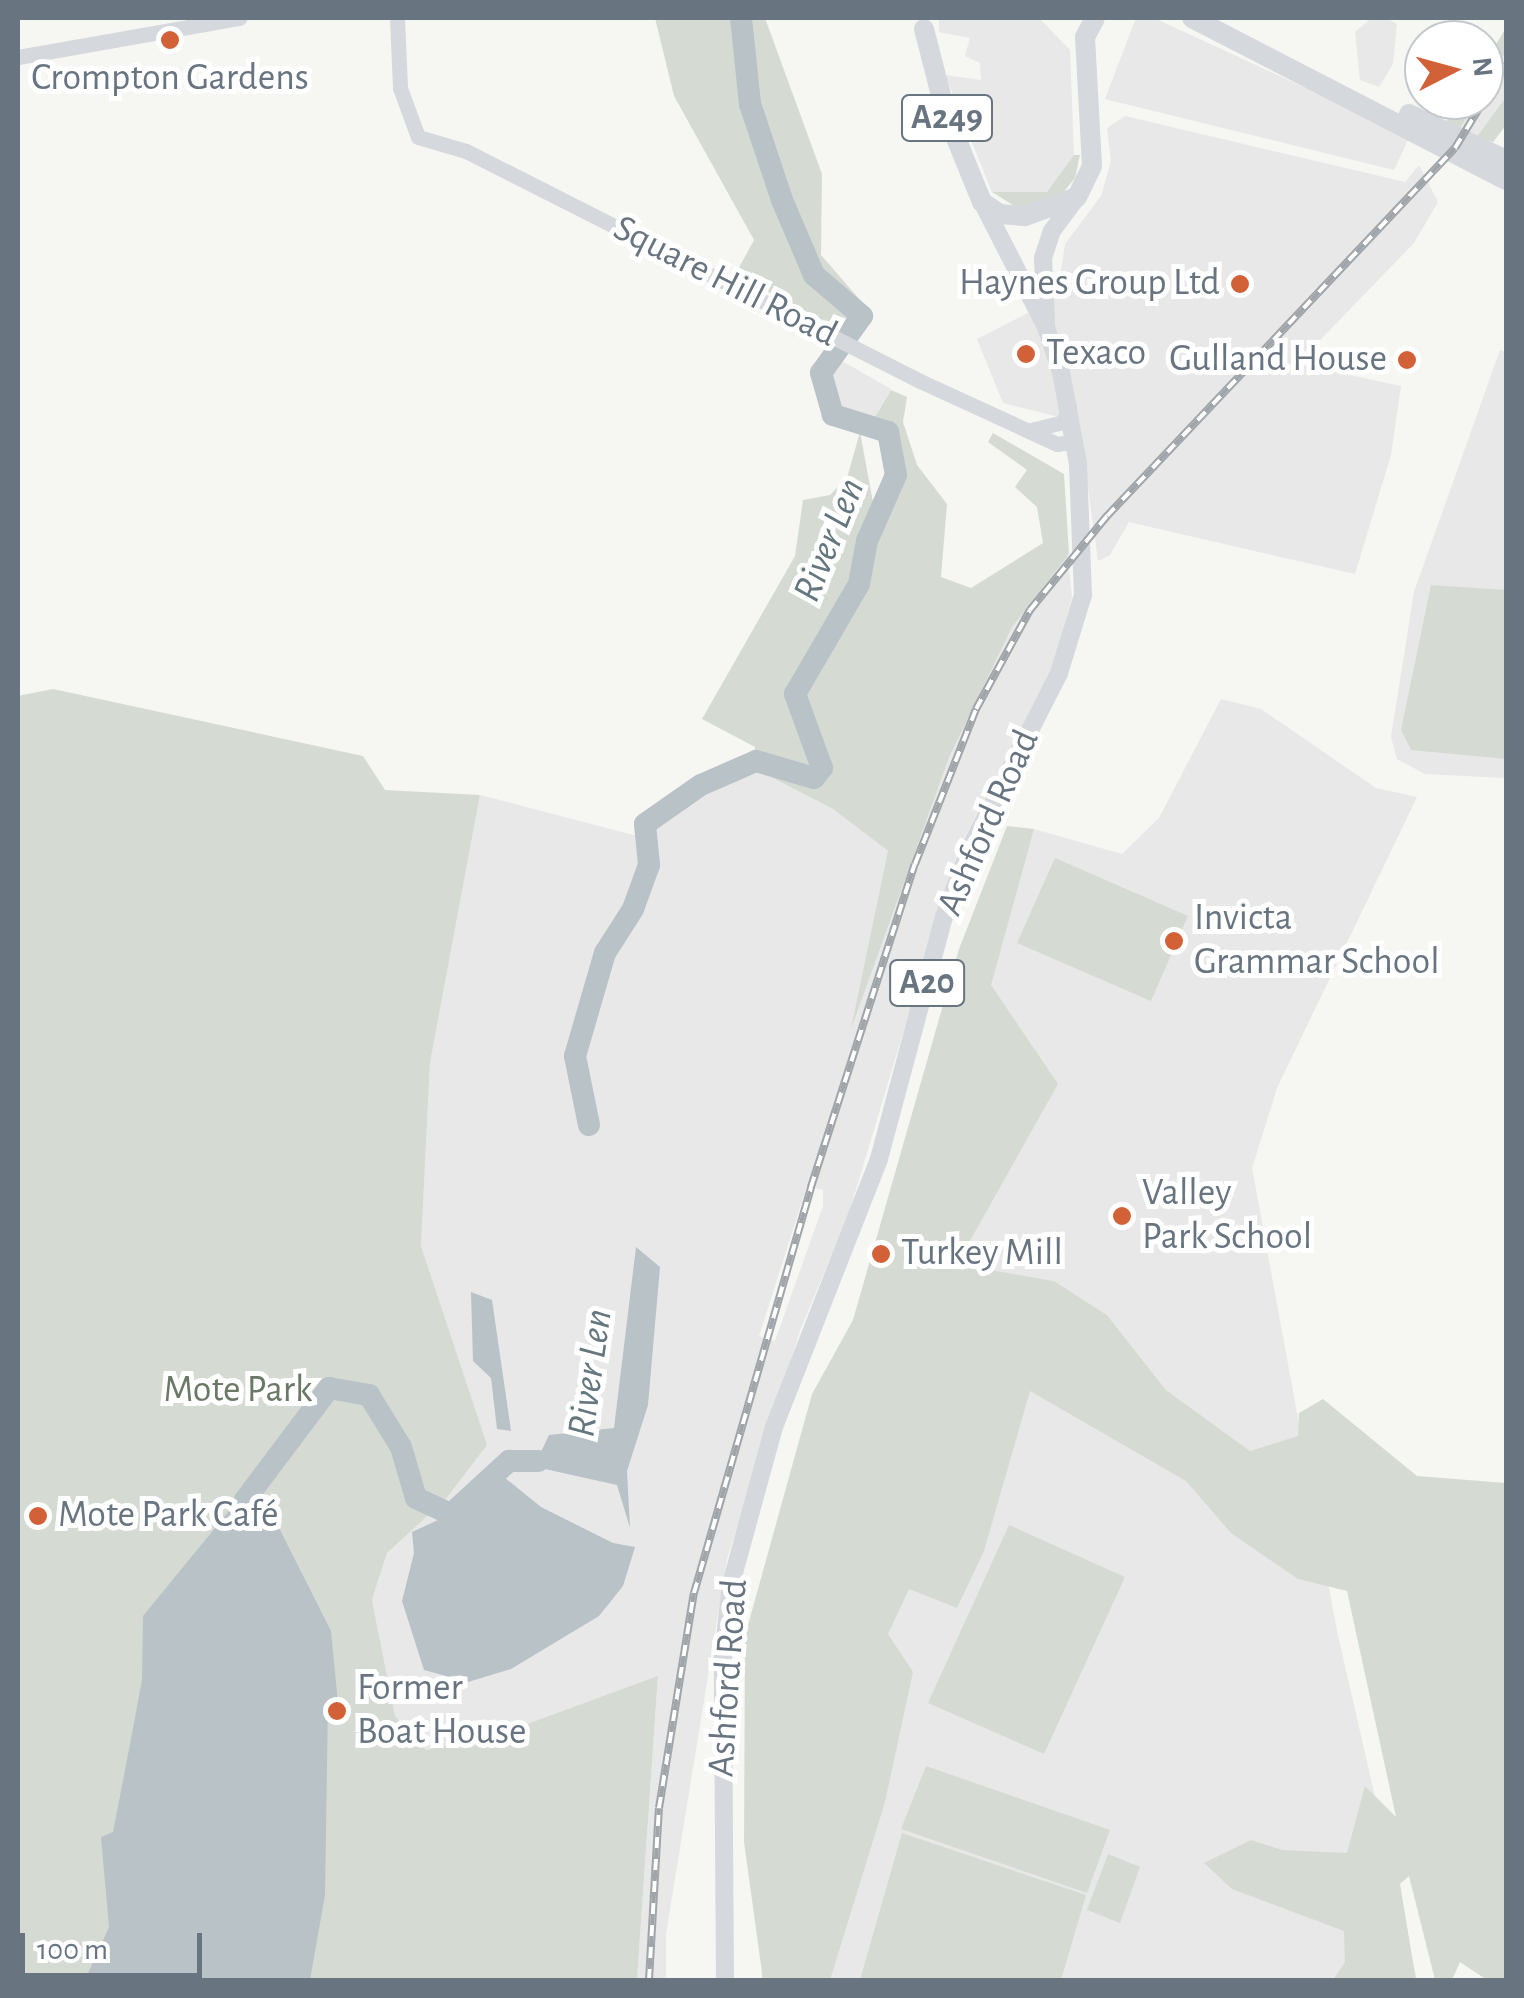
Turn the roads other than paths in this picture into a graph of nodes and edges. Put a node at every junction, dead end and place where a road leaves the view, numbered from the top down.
1 (240, 18) edge
2 (397, 18) edge
3 (1070, 18) edge
4 (1095, 18) edge
5 (1192, 18) edge
6 (922, 21) edge
7 (1085, 37) junction
8 (18, 57) edge
9 (1499, 167) edge
10 (1077, 198) junction
11 (982, 202) junction
12 (1046, 327) junction
13 (1069, 406) junction
14 (1031, 430) junction
15 (1075, 441) junction
16 (725, 1980) edge

1 - 8 street
2 - 14 street, Square Hill Road
3 - 7 highway
4 - 7 highway
5 - 9 highway
6 - 11 highway, Ashford Road / A249
7 - 10 highway
10 - 11 highway, A249
10 - 12 main road, A20
11 - 12 main road, Ashford Road / A20
12 - 13 main road, Ashford Road / A20
13 - 14 street
13 - 15 main road, Ashford Road / A20
14 - 15 street, Square Hill Road
15 - 16 main road, Ashford Road / A20

